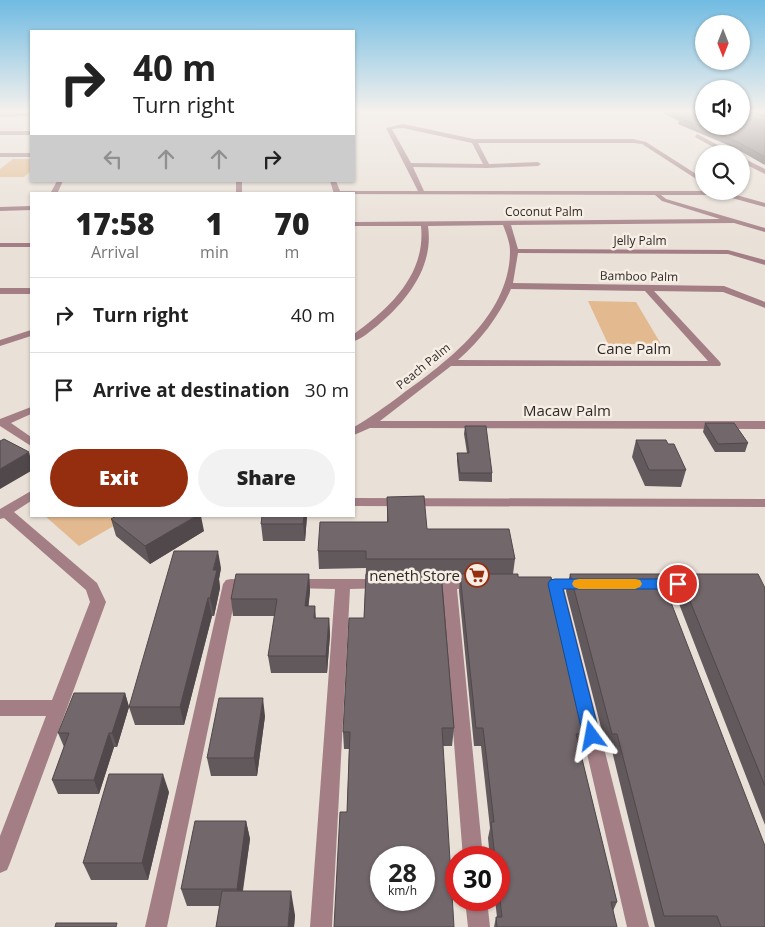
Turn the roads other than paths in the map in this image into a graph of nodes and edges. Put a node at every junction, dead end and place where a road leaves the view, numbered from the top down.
1 (404, 155) edge
2 (481, 155) edge
3 (663, 155) edge
4 (538, 164) dead end
5 (750, 164) edge
6 (409, 165) junction
7 (487, 166) junction
8 (765, 172) edge
9 (695, 176) edge
10 (422, 193) junction
11 (695, 193) edge
12 (355, 194) edge
13 (656, 194) junction
14 (748, 200) edge
15 (765, 205) edge
16 (30, 208) edge
17 (0, 209) edge
18 (734, 221) junction
19 (424, 222) junction
20 (506, 222) junction
21 (355, 224) edge
22 (765, 230) edge
23 (0, 245) edge
24 (30, 245) edge
25 (514, 251) junction
26 (765, 263) edge
27 (508, 286) junction
28 (648, 289) junction
29 (0, 291) edge
30 (30, 291) edge
31 (765, 305) edge
32 (30, 333) edge
33 (355, 337) edge
34 (0, 343) edge
35 (451, 363) junction
36 (30, 410) edge
37 (1, 422) edge
38 (368, 424) junction
39 (765, 425) edge
40 (355, 431) edge
41 (30, 441) edge
42 (30, 496) edge
43 (355, 502) edge
44 (765, 503) edge
45 (2, 513) edge
46 (343, 584) junction
47 (449, 584) junction
48 (488, 584) edge
49 (526, 584) edge
50 (555, 584) junction
51 (603, 584) edge
52 (632, 584) edge
53 (661, 584) junction
54 (708, 584) edge
55 (668, 602) edge
56 (0, 708) edge
57 (59, 708) junction
58 (472, 846) edge
59 (0, 863) edge
60 (477, 911) edge
61 (156, 927) edge
62 (321, 927) edge
63 (479, 927) edge
64 (638, 927) edge

1 - 6 street
2 - 7 street
3 - 9 street
4 - 7 street
5 - 8 street
6 - 7 street
6 - 10 street
10 - 12 street
10 - 13 street
11 - 13 street
13 - 18 street
14 - 15 street
16 - 17 street
18 - 20 street, Coconut Palm
18 - 22 street
19 - 20 street, Coconut Palm
19 - 21 street, Coconut Palm
19 - 33 street
20 - 25 street, Peach Palm
23 - 24 street
25 - 26 street, Jelly Palm
25 - 27 street, Peach Palm
27 - 28 street, Bamboo Palm
27 - 35 street, Peach Palm
28 - 31 street, Bamboo Palm
28 - 35 street, Cane Palm
29 - 30 street
32 - 34 street
35 - 38 street, Peach Palm
36 - 37 street
37 - 41 street
38 - 39 street, Macaw Palm
38 - 40 street, Peach Palm
42 - 45 street
43 - 44 street
45 - 57 street
46 - 47 street
46 - 61 street
46 - 62 street
47 - 48 street
47 - 58 street
49 - 50 street
50 - 51 street
50 - 64 street
52 - 53 street
53 - 54 street
53 - 55 street
56 - 57 street
57 - 59 street
60 - 63 street

